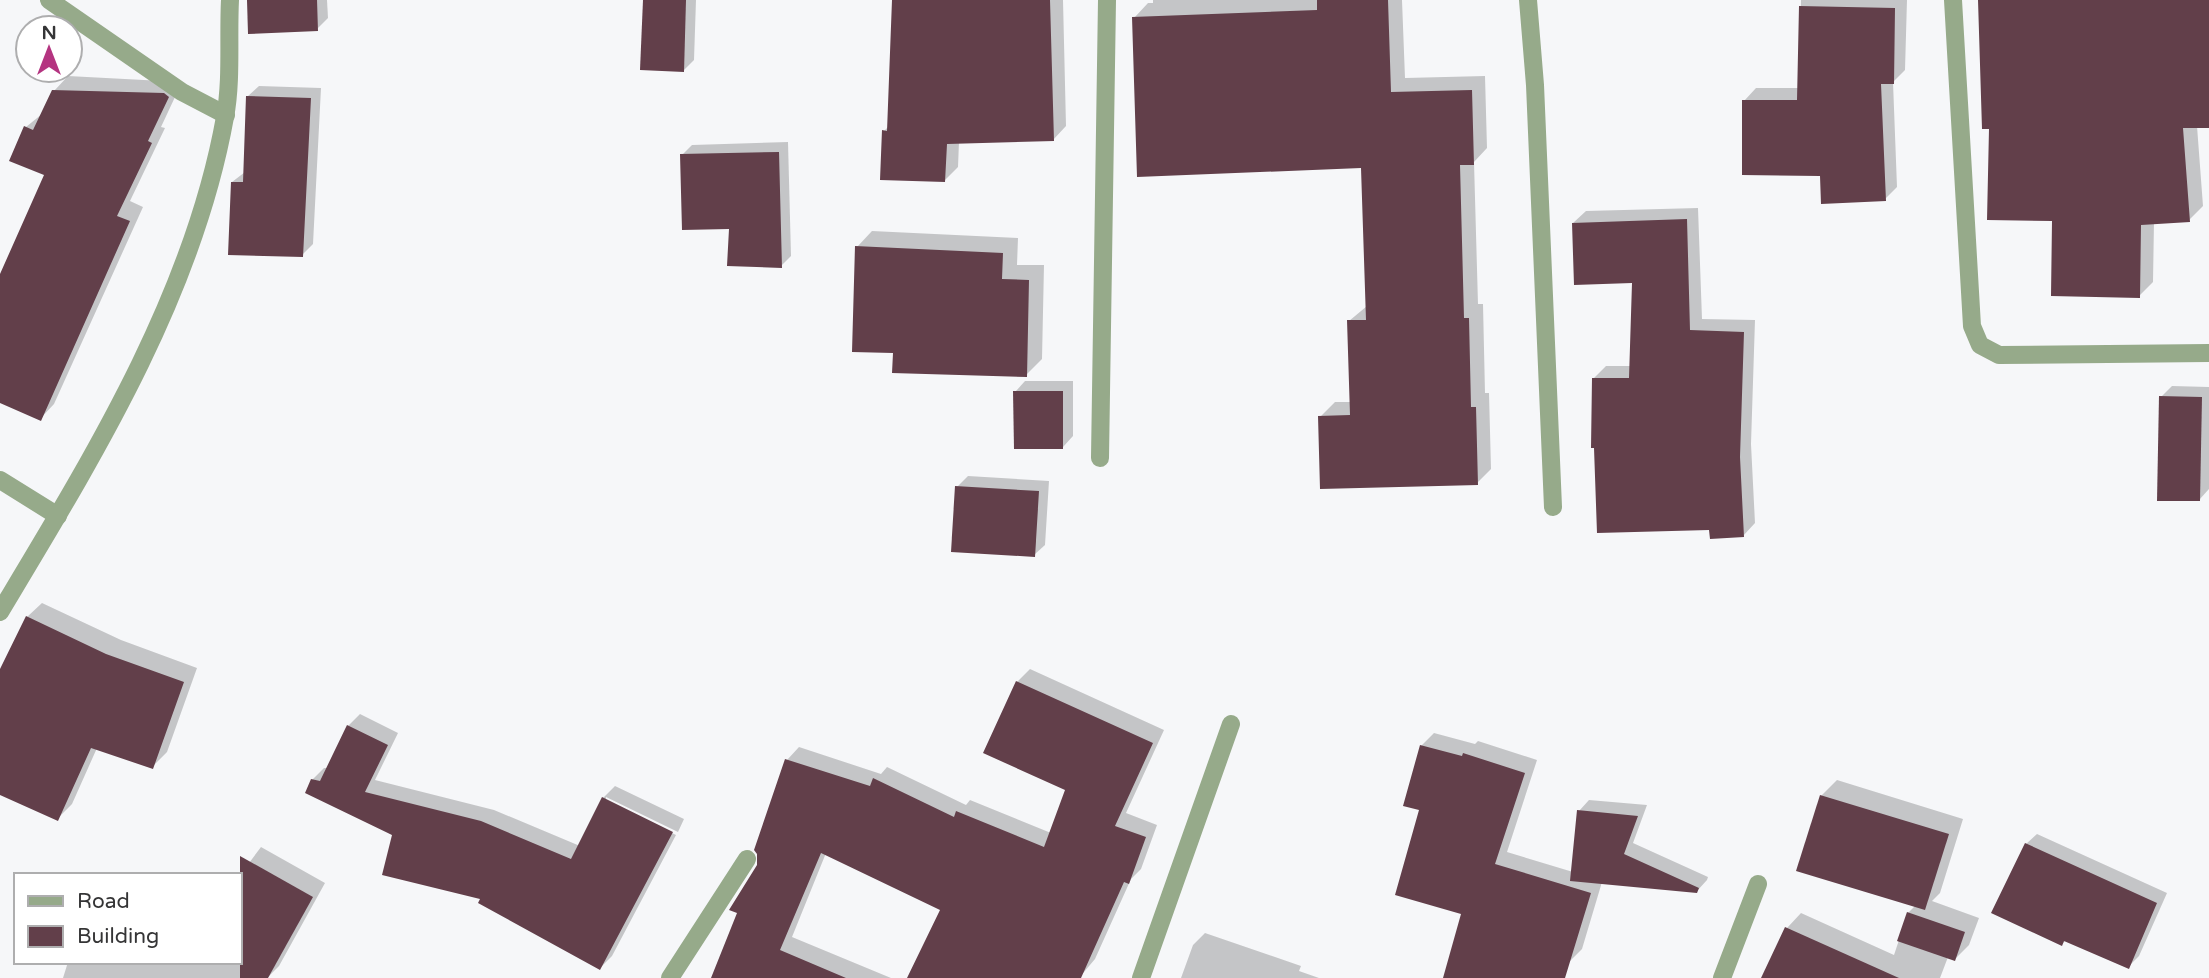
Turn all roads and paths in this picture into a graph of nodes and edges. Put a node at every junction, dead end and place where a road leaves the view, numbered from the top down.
1 (49, 0) edge
2 (230, 0) edge
3 (1107, 0) edge
4 (1528, 0) edge
5 (1953, 0) edge
6 (226, 115) junction
7 (2209, 353) edge
8 (1100, 458) dead end
9 (0, 480) edge
10 (1553, 508) dead end
11 (58, 516) junction
12 (0, 612) edge
13 (1231, 724) dead end
14 (747, 859) dead end
15 (1758, 884) dead end
16 (670, 978) edge
17 (1141, 978) edge
18 (1722, 978) edge

1 - 6 street
2 - 6 street
3 - 8 street
4 - 10 street
5 - 7 street
6 - 11 street
9 - 11 street
11 - 12 street
13 - 17 street
14 - 16 street
15 - 18 street

